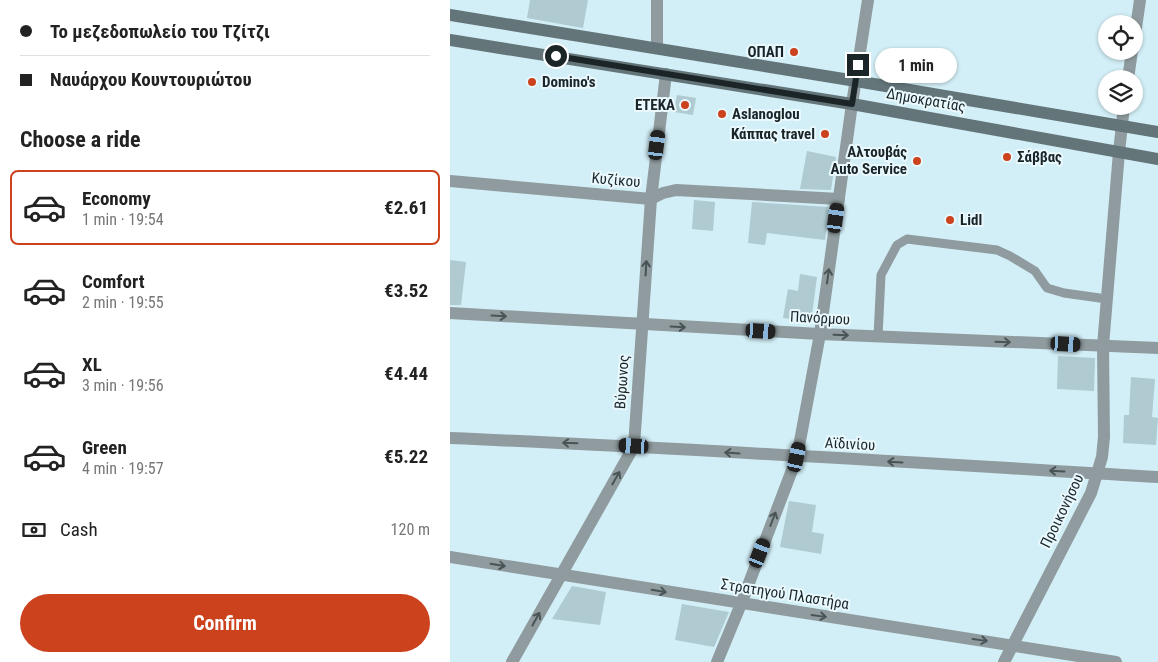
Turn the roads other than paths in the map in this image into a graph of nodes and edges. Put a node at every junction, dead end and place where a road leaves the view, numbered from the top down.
1 (657, 0) edge
2 (868, 0) edge
3 (1140, 0) edge
4 (450, 15) edge
5 (1138, 15) edge
6 (450, 40) edge
7 (656, 48) junction
8 (666, 74) junction
9 (856, 81) junction
10 (852, 104) junction
11 (1123, 115) edge
12 (1121, 126) junction
13 (1158, 132) edge
14 (1119, 152) junction
15 (1158, 159) edge
16 (450, 181) edge
17 (650, 199) junction
18 (839, 199) junction
19 (1107, 299) junction
20 (450, 313) edge
21 (643, 325) junction
22 (820, 334) junction
23 (878, 336) junction
24 (1104, 346) junction
25 (1158, 348) edge
26 (450, 438) edge
27 (634, 446) junction
28 (797, 457) junction
29 (1097, 473) junction
30 (1158, 477) edge
31 (450, 557) edge
32 (560, 575) junction
33 (741, 604) junction
34 (1013, 645) junction
35 (512, 662) edge
36 (717, 662) edge
37 (1004, 662) edge
38 (1116, 662) edge

1 - 7 street
2 - 9 street
3 - 5 street
4 - 7 main road, Δημοκρατίας
6 - 8 main road, Δημοκρατίας
7 - 9 main road, Δημοκρατίας
8 - 10 main road, Δημοκρατίας
8 - 17 street, Βύρωνος
9 - 10 street
9 - 12 main road, Δημοκρατίας
10 - 14 main road, Δημοκρατίας
10 - 18 street
11 - 12 street, Προικονήσου
12 - 13 main road, Δημοκρατίας
12 - 14 street, Προικονήσου
14 - 15 main road, Δημοκρατίας
14 - 19 street, Προικονήσου
16 - 17 street, Κυζίκου
17 - 18 street, Κυζίκου
21 -> 17 street, Βύρωνος
22 -> 18 street
19 - 23 lane
19 - 24 street, Προικονήσου
20 -> 21 street, Πανόρμου
21 -> 22 street, Πανόρμου
21 - 27 street, Βύρωνος
22 -> 23 street, Πανόρμου
22 - 28 street
23 -> 24 street, Πανόρμου
24 - 25 street, Πανόρμου
24 - 29 street, Προικονήσου
27 -> 26 street, Αϊδινίου
28 -> 27 street, Αϊδινίου
32 -> 27 street, Βύρωνος
29 -> 28 street, Αϊδινίου
33 -> 28 street
29 - 30 street, Αϊδινίου
29 - 34 street, Προικονήσου
31 -> 32 street, Στρατηγού Πλαστήρα
32 -> 33 street, Στρατηγού Πλαστήρα
35 -> 32 street, Βύρωνος
33 -> 34 street, Στρατηγού Πλαστήρα
33 - 36 street
34 - 37 street, Προικονήσου
34 - 38 street, Στρατηγού Πλαστήρα

